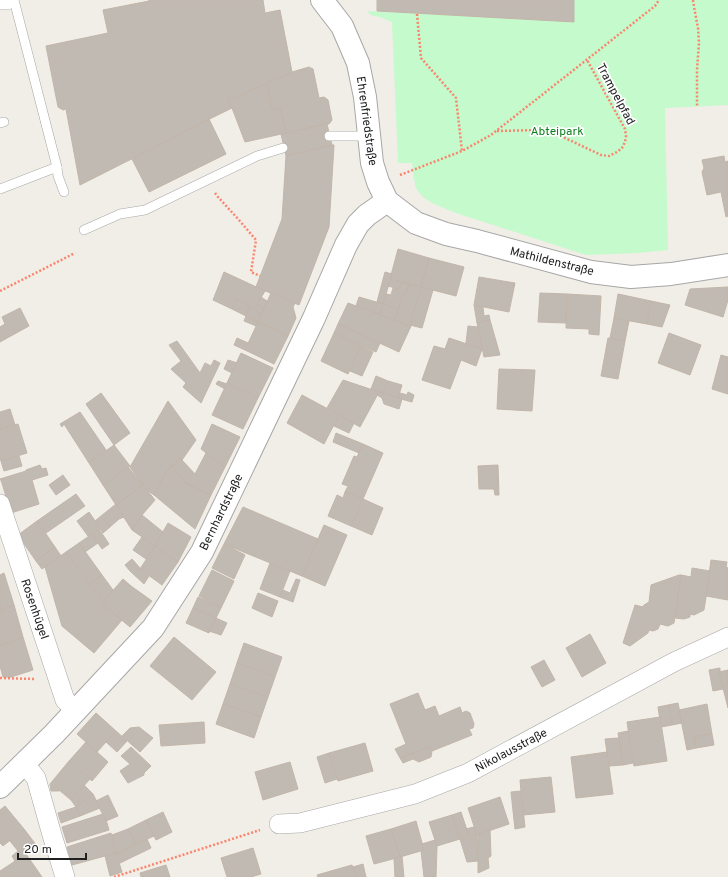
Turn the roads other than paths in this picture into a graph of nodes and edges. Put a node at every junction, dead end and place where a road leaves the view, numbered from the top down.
1 (0, 0) edge
2 (7, 0) edge
3 (14, 0) edge
4 (322, 0) edge
5 (329, 136) dead end
6 (370, 136) junction
7 (283, 148) dead end
8 (57, 167) junction
9 (0, 188) edge
10 (64, 192) dead end
11 (383, 192) junction
12 (84, 230) dead end
13 (728, 265) edge
14 (0, 504) edge
15 (728, 637) edge
16 (76, 711) junction
17 (24, 764) junction
18 (0, 787) edge
19 (279, 824) road end
20 (65, 877) edge

1 - 2 street
3 - 8 lane
4 - 6 street, Ehrenfriedstraße
5 - 6 lane
6 - 11 street, Ehrenfriedstraße
7 - 12 lane
8 - 9 lane
8 - 10 lane
11 - 13 street, Mathildenstraße
11 - 16 street, Bernhardstraße
14 - 16 street, Rosenhügel
15 - 19 street, Nikolausstraße
16 - 17 street, Bernhardstraße
17 - 18 street, Bernhardstraße
17 - 20 street

